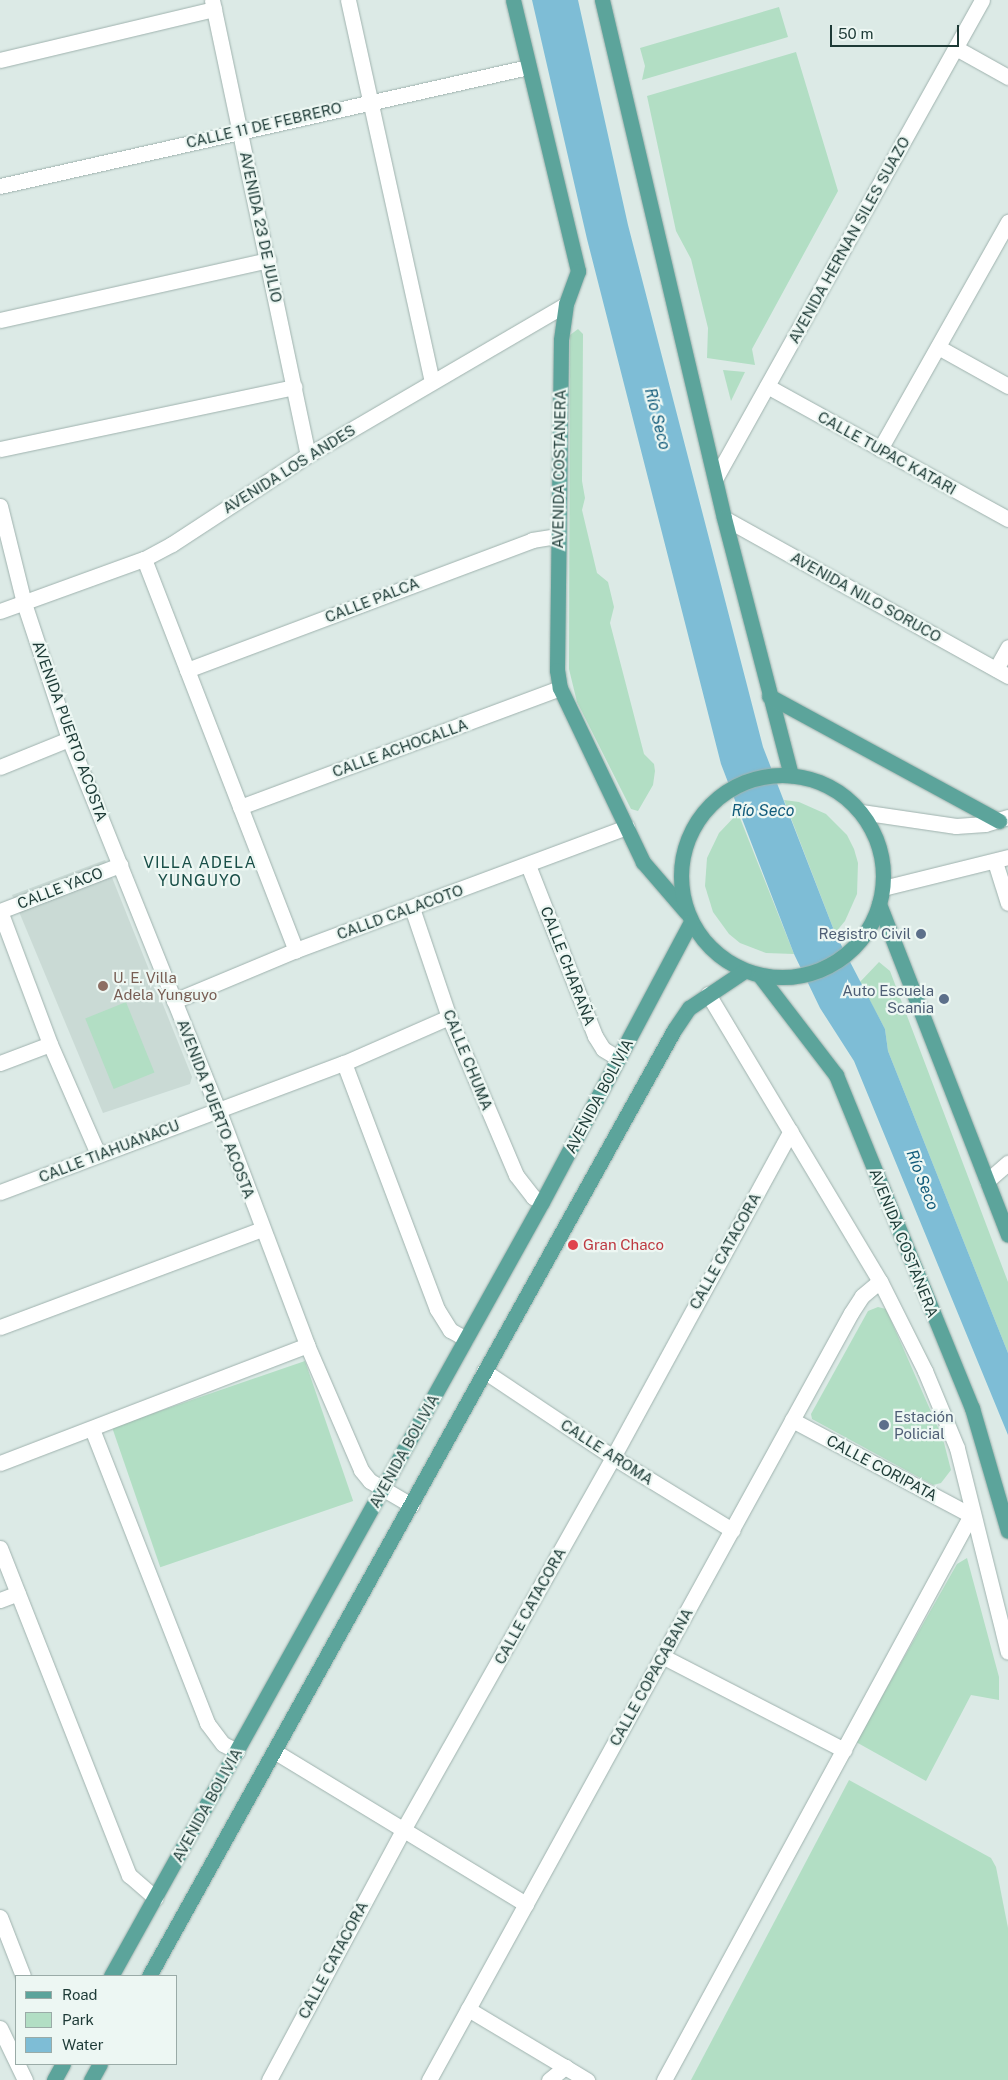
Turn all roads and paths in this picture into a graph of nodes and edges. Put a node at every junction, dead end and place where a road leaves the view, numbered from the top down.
1 (348, 0) edge
2 (513, 0) edge
3 (602, 0) edge
4 (982, 0) edge
5 (213, 4) edge
6 (956, 48) junction
7 (0, 60) edge
8 (528, 67) junction
9 (1008, 77) edge
10 (370, 101) junction
11 (240, 131) junction
12 (0, 186) edge
13 (1008, 222) edge
14 (268, 260) junction
15 (566, 304) junction
16 (0, 320) edge
17 (938, 347) junction
18 (432, 381) junction
19 (767, 386) junction
20 (1008, 386) edge
21 (295, 387) junction
22 (0, 449) edge
23 (880, 449) junction
24 (308, 455) junction
25 (715, 479) junction
26 (0, 506) edge
27 (724, 518) junction
28 (1008, 519) edge
29 (558, 536) junction
30 (144, 559) junction
31 (24, 603) junction
32 (0, 611) edge
33 (1008, 647) edge
34 (187, 670) junction
35 (1002, 673) edge
36 (560, 688) junction
37 (768, 696) junction
38 (69, 739) junction
39 (0, 767) edge
40 (791, 775) junction
41 (240, 807) junction
42 (861, 812) junction
43 (1004, 819) edge
44 (627, 827) junction
45 (1001, 860) edge
46 (120, 865) junction
47 (528, 865) junction
48 (883, 888) junction
49 (1008, 903) edge
50 (879, 904) junction
51 (412, 908) junction
52 (0, 911) edge
53 (689, 917) junction
54 (296, 950) junction
55 (744, 971) junction
56 (760, 976) junction
57 (708, 994) junction
58 (174, 1001) junction
59 (449, 1017) junction
60 (50, 1044) junction
61 (618, 1058) junction
62 (0, 1063) edge
63 (344, 1064) junction
64 (218, 1109) junction
65 (791, 1132) junction
66 (98, 1154) junction
67 (1008, 1163) edge
68 (987, 1181) junction
69 (0, 1192) edge
70 (542, 1202) junction
71 (262, 1229) junction
72 (1008, 1235) edge
73 (880, 1281) junction
74 (0, 1327) edge
75 (466, 1339) junction
76 (307, 1345) junction
77 (484, 1371) junction
78 (792, 1420) junction
79 (92, 1429) junction
80 (613, 1458) junction
81 (0, 1463) edge
82 (382, 1489) junction
83 (411, 1505) junction
84 (971, 1515) junction
85 (732, 1530) junction
86 (1008, 1531) edge
87 (0, 1548) edge
88 (18, 1593) junction
89 (0, 1600) edge
90 (1008, 1652) edge
91 (662, 1656) junction
92 (844, 1750) junction
93 (236, 1751) junction
94 (274, 1751) junction
95 (403, 1830) junction
96 (155, 1898) junction
97 (526, 1904) junction
98 (0, 1917) edge
99 (23, 1975) edge
100 (112, 1975) edge
101 (149, 1975) edge
102 (468, 2009) junction
103 (0, 2028) edge
104 (15, 2060) edge
105 (18, 2065) edge
106 (62, 2065) edge
107 (565, 2067) junction
108 (25, 2080) edge
109 (54, 2080) edge
110 (269, 2080) edge
111 (429, 2080) edge
112 (549, 2080) edge
113 (586, 2080) edge
114 (664, 2080) edge

1 - 10 street
2 - 8 main road, AVENIDA COSTANERA
3 - 25 main road
4 - 6 street, AVENIDA HERNAN SILES SUAZO
5 - 7 street
5 - 11 street, AVENIDA 23 DE JULIO
6 - 9 street
6 - 19 street, AVENIDA HERNAN SILES SUAZO
8 - 10 street, CALLE 11 DE FEBRERO
8 - 15 main road, AVENIDA COSTANERA
10 - 11 street, CALLE 11 DE FEBRERO
10 - 18 street
11 - 12 street, CALLE 11 DE FEBRERO
11 - 14 street, AVENIDA 23 DE JULIO
13 - 17 street
14 - 16 street
14 - 21 street, AVENIDA 23 DE JULIO
15 - 18 street, AVENIDA LOS ANDES
15 - 29 main road, AVENIDA COSTANERA
17 - 20 street
17 - 23 street
18 - 24 street, AVENIDA LOS ANDES
19 - 23 street, CALLE TUPAC KATARI
19 - 25 street, AVENIDA HERNAN SILES SUAZO
21 - 22 street
21 - 24 street, AVENIDA 23 DE JULIO
23 - 28 street, CALLE TUPAC KATARI
24 - 30 street, AVENIDA LOS ANDES
25 - 27 main road
26 - 31 street, AVENIDA PUERTO ACOSTA
27 - 35 street, AVENIDA NILO SORUCO
27 - 37 main road
29 - 34 street, CALLE PALCA
29 - 36 main road, AVENIDA COSTANERA
30 - 31 street, AVENIDA LOS ANDES
30 - 34 street
31 - 32 street, AVENIDA LOS ANDES
31 - 38 street, AVENIDA PUERTO ACOSTA
33 - 35 street
34 - 41 street
36 - 41 street, CALLE ACHOCALLA
36 - 44 main road, AVENIDA COSTANERA
37 - 40 main road
37 - 43 main road
38 - 39 street
38 - 46 street, AVENIDA PUERTO ACOSTA
40 - 42 main road, AVENIDA COSTANERA
40 - 53 main road, AVENIDA COSTANERA
41 - 54 street
42 - 43 street
42 - 48 main road, AVENIDA COSTANERA
44 - 47 street, CALLD CALACOTO
44 - 53 main road, AVENIDA COSTANERA
45 - 48 street
45 - 49 street
46 - 52 street, CALLE YACO
46 - 58 street, AVENIDA PUERTO ACOSTA
47 - 51 street, CALLD CALACOTO
47 - 61 street, CALLE CHARAÑA
48 - 50 main road, AVENIDA COSTANERA
50 - 56 main road, AVENIDA COSTANERA
50 - 68 main road
51 - 54 street, CALLD CALACOTO
51 - 59 street, CALLE CHUMA
52 - 60 street
53 - 55 main road, AVENIDA COSTANERA
53 - 61 main road, AVENIDA BOLIVIA
54 - 58 street, CALLD CALACOTO
55 - 56 main road, AVENIDA COSTANERA
55 - 57 main road
56 - 86 main road, AVENIDA COSTANERA
57 - 65 street
57 - 77 main road
58 - 64 street, AVENIDA PUERTO ACOSTA
59 - 63 street, CALLE TIAHUANACU
59 - 70 street, CALLE CHUMA
60 - 62 street
60 - 66 street
61 - 70 main road, AVENIDA BOLIVIA
63 - 64 street, CALLE TIAHUANACU
63 - 75 street
64 - 66 street, CALLE TIAHUANACU
64 - 71 street, AVENIDA PUERTO ACOSTA
65 - 73 street
65 - 80 street, CALLE CATACORA
66 - 69 street, CALLE TIAHUANACU
67 - 68 street
68 - 72 main road
70 - 75 main road, AVENIDA BOLIVIA
71 - 74 street
71 - 76 street, AVENIDA PUERTO ACOSTA
73 - 78 street, CALLE COPACABANA
73 - 84 street
75 - 82 main road, AVENIDA BOLIVIA
76 - 79 street
76 - 82 street, AVENIDA PUERTO ACOSTA
77 - 80 street, CALLE AROMA
77 - 83 main road
78 - 84 street, CALLE CORIPATA
78 - 85 street, CALLE COPACABANA
79 - 81 street
79 - 93 street
80 - 85 street, CALLE AROMA
80 - 95 street, CALLE CATACORA
82 - 83 street, AVENIDA PUERTO ACOSTA
82 - 93 main road, AVENIDA BOLIVIA
83 - 94 main road
84 - 90 street
84 - 92 street
85 - 91 street, CALLE COPACABANA
87 - 88 street
88 - 89 street
88 - 96 street
91 - 92 street
91 - 97 street, CALLE COPACABANA
92 - 114 street
93 - 96 main road, AVENIDA BOLIVIA
94 - 95 street
94 - 101 main road
95 - 97 street
95 - 110 street, CALLE CATACORA
96 - 100 main road, AVENIDA BOLIVIA
97 - 102 street, CALLE COPACABANA
98 - 99 street
102 - 107 street
102 - 111 street, CALLE COPACABANA
103 - 104 street
105 - 108 street
106 - 109 main road
107 - 112 street
107 - 113 street

